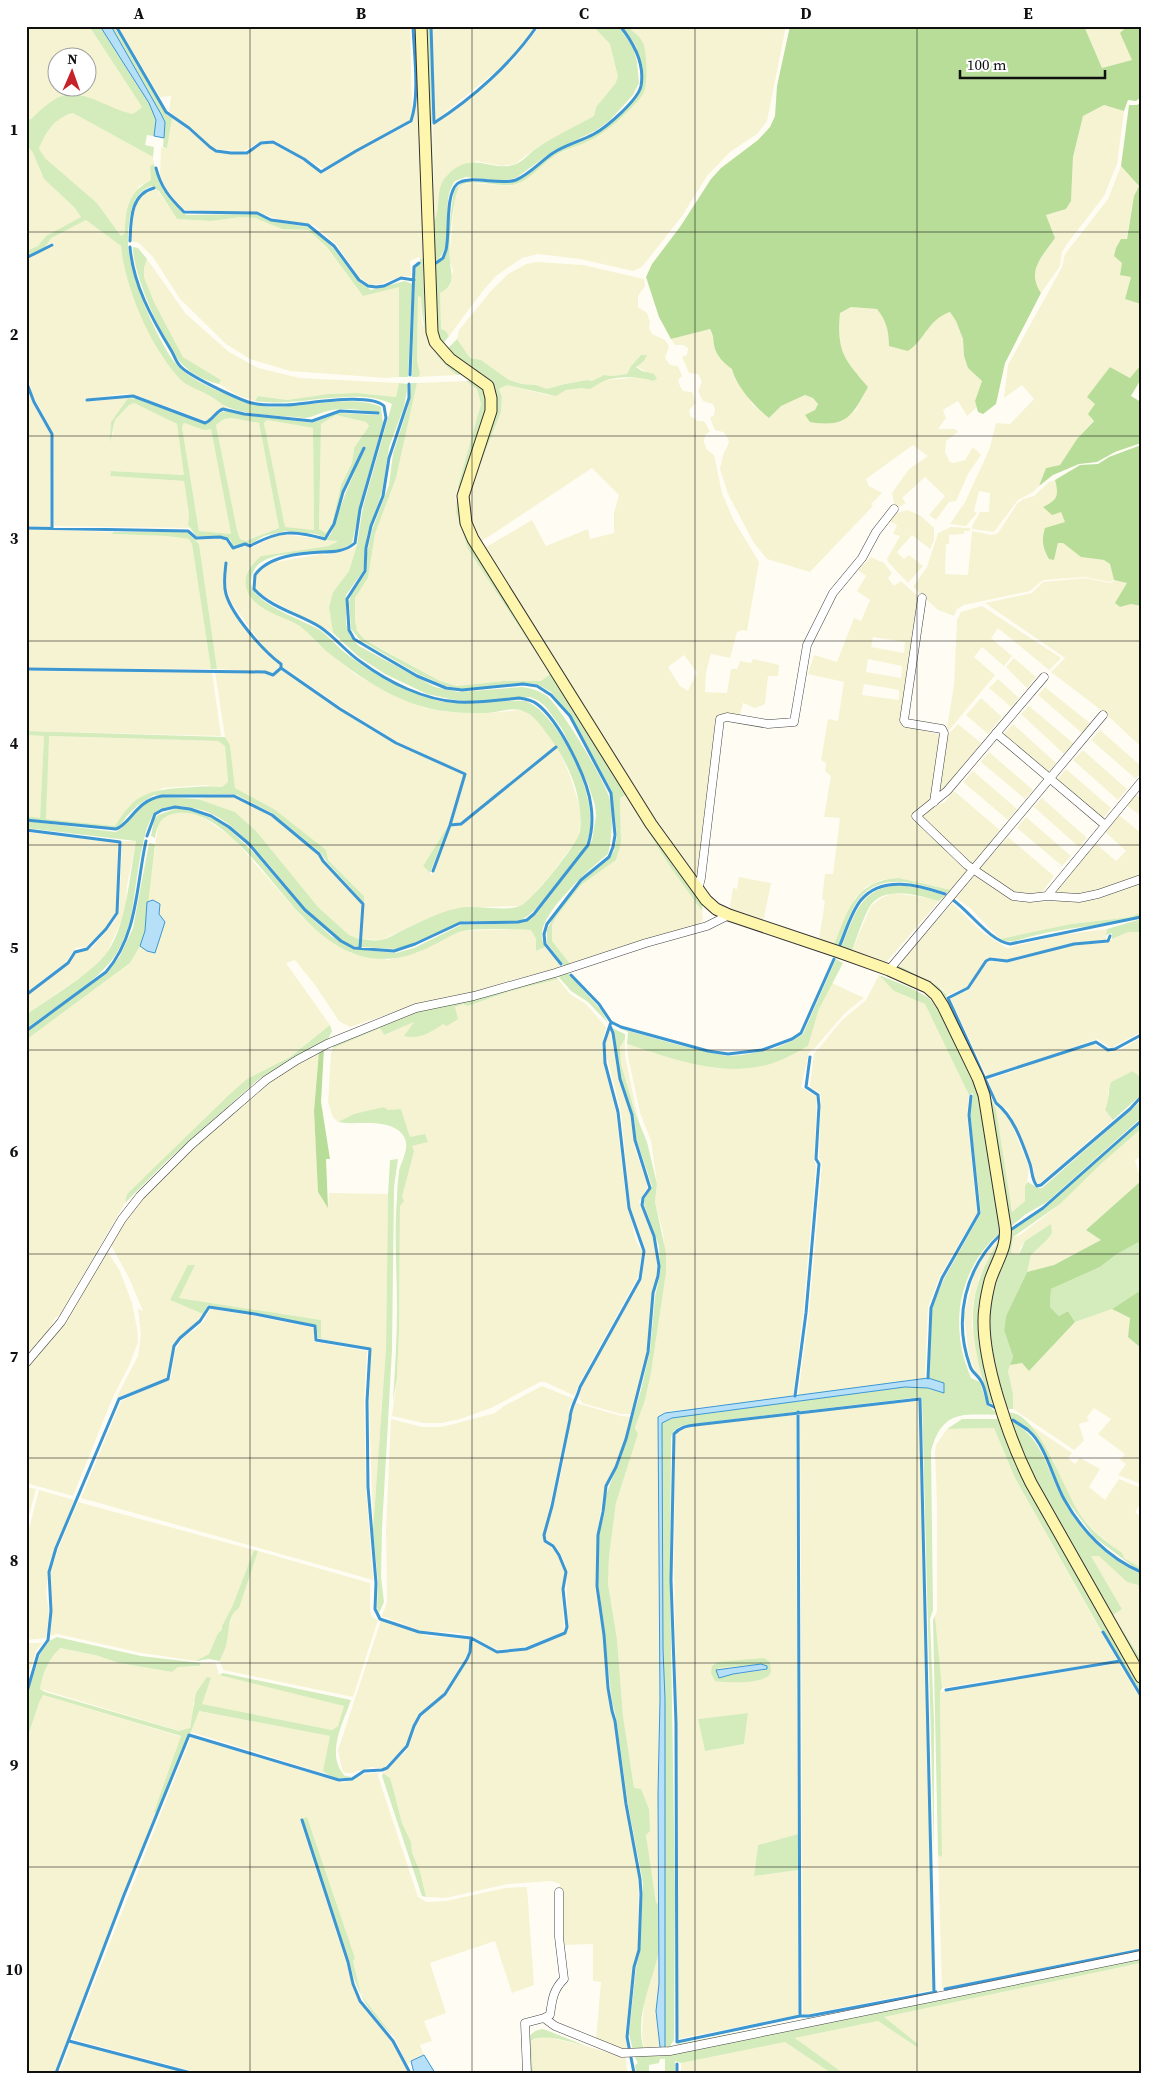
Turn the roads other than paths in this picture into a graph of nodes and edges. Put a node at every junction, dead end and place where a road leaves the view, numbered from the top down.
1 (421, 26) edge
2 (894, 508) dead end
3 (922, 598) dead end
4 (1044, 677) dead end
5 (1103, 715) dead end
6 (996, 733) junction
7 (1050, 778) junction
8 (1141, 782) edge
9 (934, 802) junction
10 (1105, 826) junction
11 (973, 869) junction
12 (1141, 878) edge
13 (698, 890) junction
14 (1047, 896) junction
15 (729, 915) junction
16 (889, 970) junction
17 (26, 1363) edge
18 (1141, 1677) edge
19 (559, 1892) dead end
20 (1141, 1955) edge
21 (544, 2018) junction
22 (527, 2073) edge

1 - 13 street
2 - 13 street
3 - 9 street
4 - 6 street
5 - 7 street
6 - 7 street
6 - 9 street
7 - 10 street
7 - 11 street
8 - 10 street
9 - 11 street
10 - 14 street
11 - 14 street
11 - 16 street
12 - 14 street
13 - 15 street
15 - 16 street
15 - 17 street
16 - 18 street
19 - 21 street
20 - 21 street
21 - 22 street

